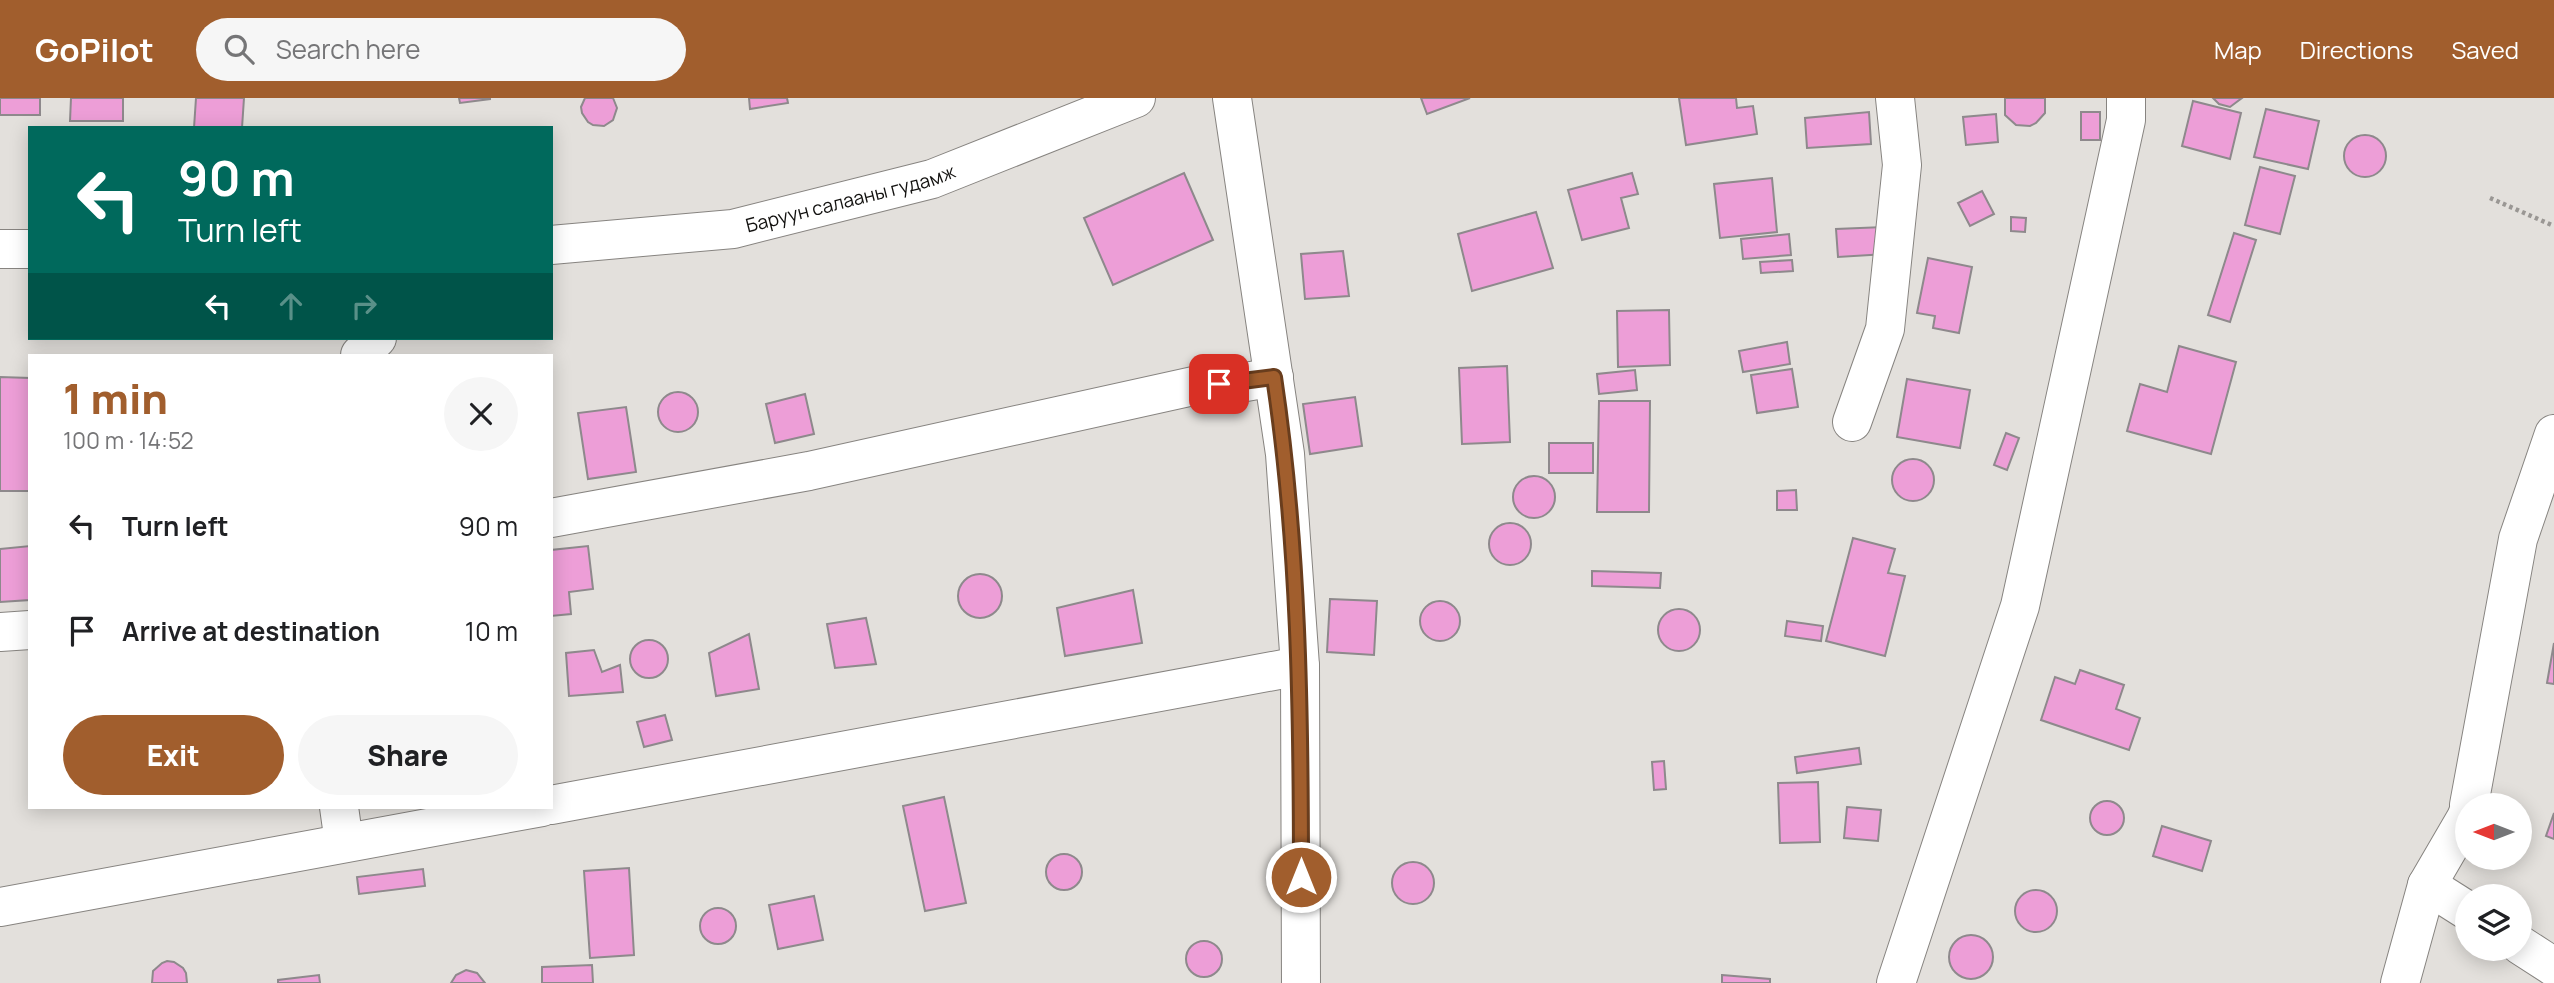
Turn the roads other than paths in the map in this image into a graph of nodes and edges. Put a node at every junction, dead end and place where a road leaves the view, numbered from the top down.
1 (1136, 98) edge
2 (1232, 98) edge
3 (1895, 98) edge
4 (2126, 98) edge
5 (553, 244) edge
6 (0, 249) edge
7 (28, 249) edge
8 (375, 340) edge
9 (361, 354) edge
10 (1274, 377) junction
11 (1852, 422) dead end
12 (2554, 434) edge
13 (553, 518) edge
14 (28, 630) edge
15 (0, 632) edge
16 (1300, 666) junction
17 (2471, 793) edge
18 (553, 805) edge
19 (520, 809) edge
20 (342, 825) edge
21 (2455, 837) edge
22 (2427, 886) junction
23 (2455, 903) edge
24 (0, 907) edge
25 (2532, 953) edge
26 (2554, 967) edge
27 (1301, 983) edge
28 (1896, 983) edge
29 (2400, 983) edge

1 - 5 street, Баруун салааны гудамж
2 - 10 street
3 - 11 street
4 - 28 street
6 - 7 street
8 - 9 street
10 - 13 street
10 - 16 street
12 - 17 street
14 - 15 street
16 - 18 street
16 - 27 street
19 - 20 street
20 - 24 street
21 - 22 street
22 - 23 street
22 - 29 street
25 - 26 street

